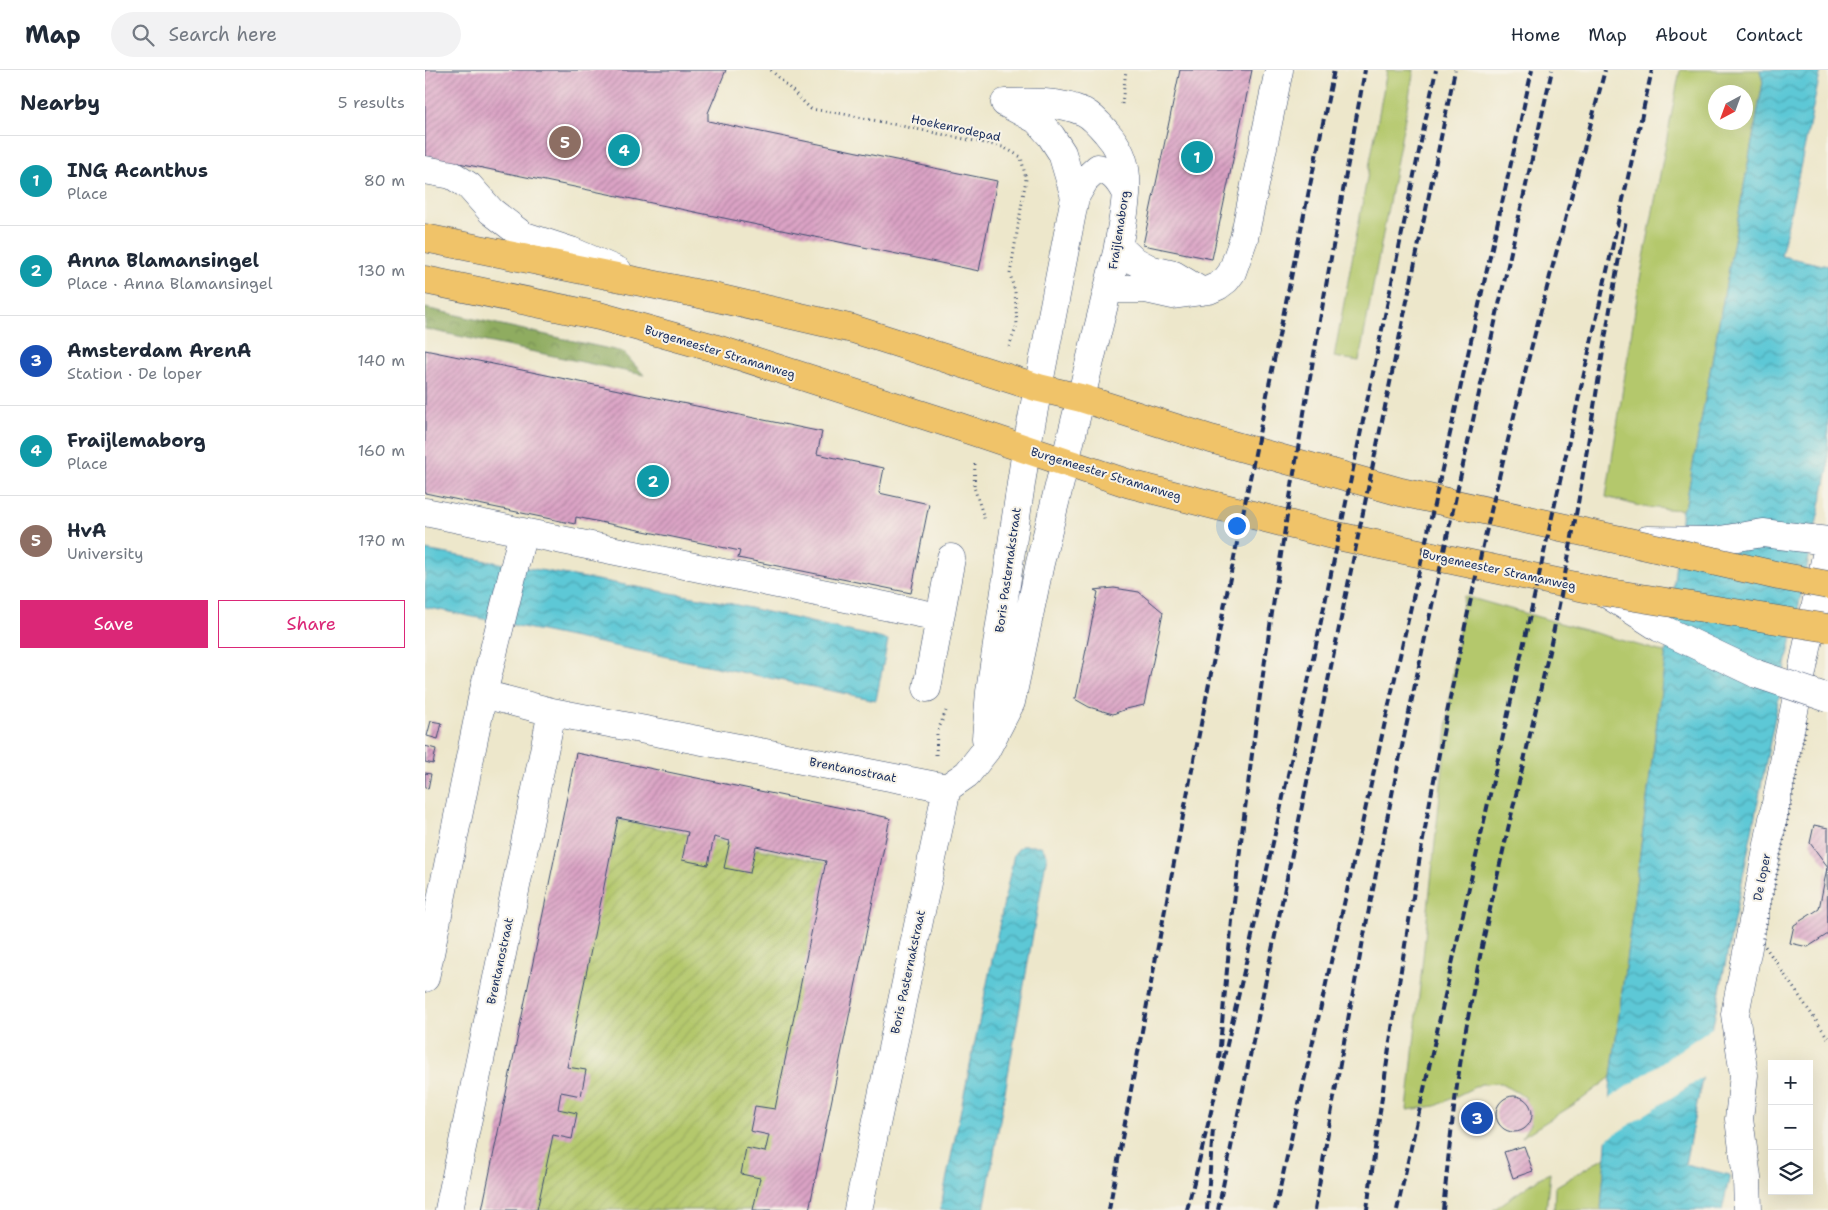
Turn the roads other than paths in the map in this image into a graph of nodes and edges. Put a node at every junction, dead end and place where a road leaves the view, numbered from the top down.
1 (1279, 70) edge
2 (425, 170) edge
3 (1125, 192) junction
4 (1075, 197) junction
5 (425, 238) edge
6 (1118, 246) junction
7 (425, 280) edge
8 (649, 284) junction
9 (1108, 288) junction
10 (1199, 290) junction
11 (1039, 388) junction
12 (1081, 398) junction
13 (1026, 450) junction
14 (1065, 462) junction
15 (425, 512) edge
16 (1620, 540) junction
17 (1828, 541) edge
18 (520, 545) junction
19 (1828, 546) edge
20 (951, 558) dead end
21 (1828, 585) edge
22 (1605, 592) junction
23 (939, 617) junction
24 (1828, 628) edge
25 (927, 688) dead end
26 (483, 694) junction
27 (1818, 706) edge
28 (552, 712) junction
29 (985, 750) junction
30 (947, 788) junction
31 (425, 978) edge
32 (449, 1210) edge
33 (858, 1210) edge
34 (1748, 1210) edge

1 - 10 street
2 - 8 street
3 - 4 street
3 - 4 street, Fraijlemaborg
3 - 6 street, Fraijlemaborg
4 - 11 street, Fraijlemaborg
5 - 8 main road
6 - 9 street, Fraijlemaborg
6 - 10 street
7 - 13 main road, Burgemeester Stramanweg
8 - 11 main road
9 - 10 street
9 - 12 street, Fraijlemaborg
11 - 12 main road
11 - 13 street, Boris Pasternakstraat
12 - 14 street, Fraijlemaborg
12 - 16 main road
13 - 14 main road, Burgemeester Stramanweg
13 - 29 street, Boris Pasternakstraat
14 - 22 main road, Burgemeester Stramanweg
14 - 29 street
15 - 18 street
16 - 17 street, bridge
16 - 21 main road, bridge
18 - 23 street
18 - 26 street
19 - 34 street, De loper
20 - 23 street
22 - 24 main road, Burgemeester Stramanweg, bridge
22 - 27 street, bridge
23 - 25 street
26 - 28 street, Brentanostraat
26 - 31 street
28 - 30 street, Brentanostraat
28 - 32 street, Brentanostraat
29 - 30 street
30 - 33 street, Boris Pasternakstraat

